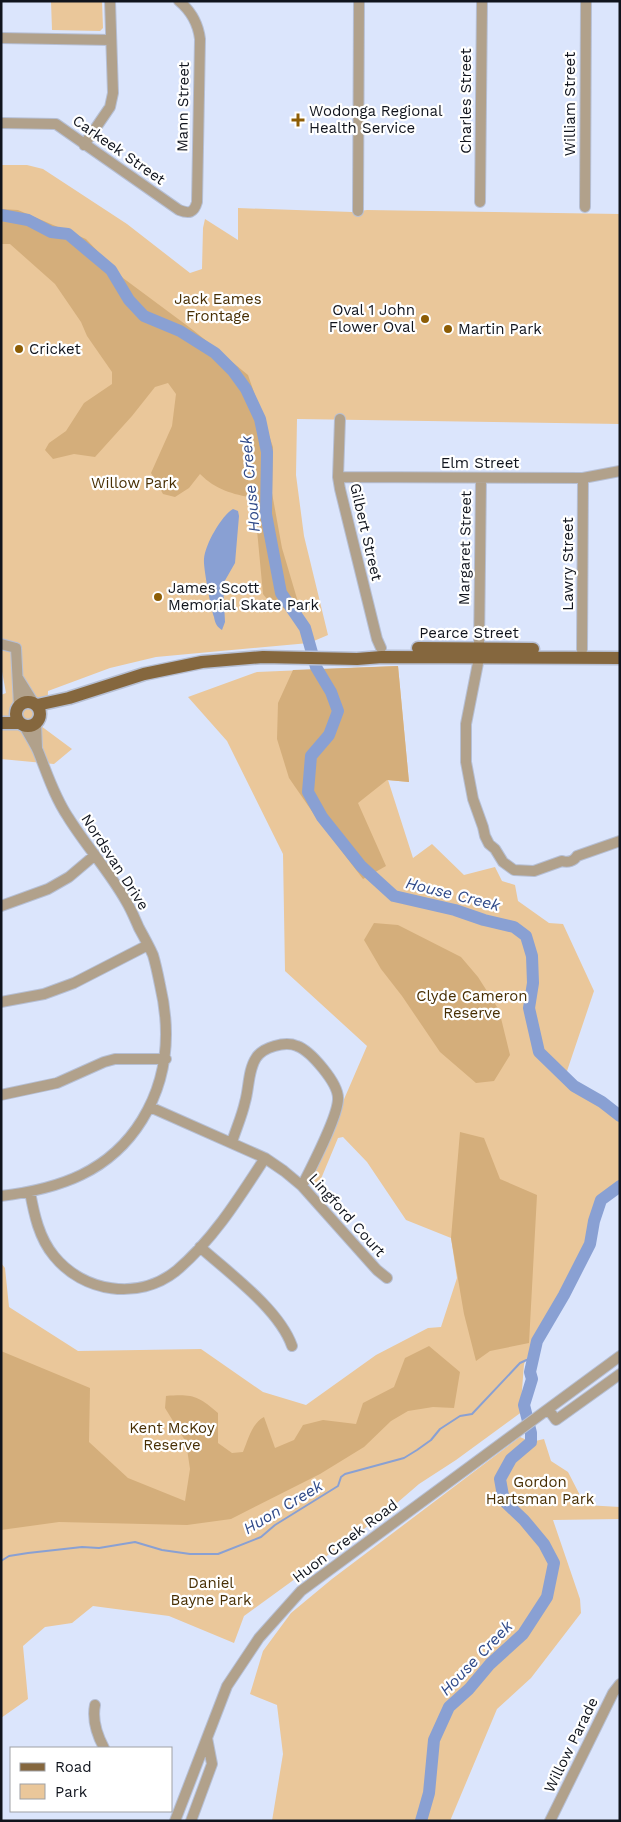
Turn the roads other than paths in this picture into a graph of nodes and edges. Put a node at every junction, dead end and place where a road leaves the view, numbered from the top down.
1 (110, 1) edge
2 (179, 1) edge
3 (359, 1) edge
4 (482, 1) edge
5 (586, 1) edge
6 (1, 38) edge
7 (111, 40) junction
8 (1, 124) edge
9 (84, 145) junction
10 (480, 202) dead end
11 (585, 207) dead end
12 (358, 211) dead end
13 (186, 212) joint
14 (340, 419) dead end
15 (620, 471) edge
16 (338, 477) junction
17 (481, 478) junction
18 (583, 478) junction
19 (1, 644) edge
20 (582, 650) junction
21 (620, 650) edge
22 (382, 652) junction
23 (479, 653) junction
24 (620, 658) edge
25 (28, 714) junction
26 (1, 719) edge
27 (1, 723) edge
28 (620, 841) edge
29 (95, 855) junction
30 (2, 903) edge
31 (148, 946) junction
32 (1, 1002) edge
33 (166, 1058) junction
34 (1, 1095) edge
35 (150, 1107) junction
36 (232, 1142) junction
37 (265, 1158) junction
38 (302, 1186) junction
39 (30, 1192) junction
40 (1, 1196) edge
41 (200, 1247) junction
42 (387, 1278) dead end
43 (292, 1346) dead end
44 (620, 1356) edge
45 (620, 1374) edge
46 (548, 1409) junction
47 (620, 1684) edge
48 (96, 1705) dead end
49 (207, 1736) junction
50 (104, 1747) edge
51 (175, 1808) edge
52 (175, 1821) edge
53 (191, 1821) edge
54 (550, 1821) edge

1 - 7 street
2 - 13 street, Mann Street
3 - 12 street
4 - 10 street, Charles Street
5 - 11 street, William Street
6 - 7 street
7 - 9 street
8 - 9 street, Carkeek Street
9 - 13 street, Carkeek Street
14 - 16 street, Gilbert Street
15 - 18 street, Elm Street
16 - 17 street, Elm Street
16 - 22 street, Gilbert Street
17 - 18 street, Elm Street
17 - 23 street, Margaret Street
18 - 20 street, Lawry Street
19 - 25 street, Nordsvan Drive
20 - 21 main road, Pearce Street
20 - 23 main road, Pearce Street
22 - 23 main road, Pearce Street
22 - 25 main road, Pearce Street
23 - 24 main road, Pearce Street
23 - 28 street, Margaret Street
25 - 26 main road, Pearce Street
25 - 27 main road, Pearce Street
25 - 29 street, Nordsvan Drive
29 - 30 street
29 - 31 street, Nordsvan Drive
31 - 32 street
31 - 33 street, Nordsvan Drive
33 - 34 street
33 - 35 street, Nordsvan Drive
35 - 36 street, Lingford Court
35 - 39 street, Nordsvan Drive
36 - 37 street, Lingford Court
36 - 38 street
37 - 38 street, Lingford Court
37 - 41 street
38 - 42 street, Lingford Court
39 - 40 street, Nordsvan Drive
39 - 41 street
41 - 43 street
44 - 46 street, Huon Creek Road
45 - 46 street
46 - 49 street, Huon Creek Road
47 - 54 street, Willow Parade
48 - 50 street
49 - 51 street, Huon Creek Road
49 - 53 street
51 - 52 street, Huon Creek Road

